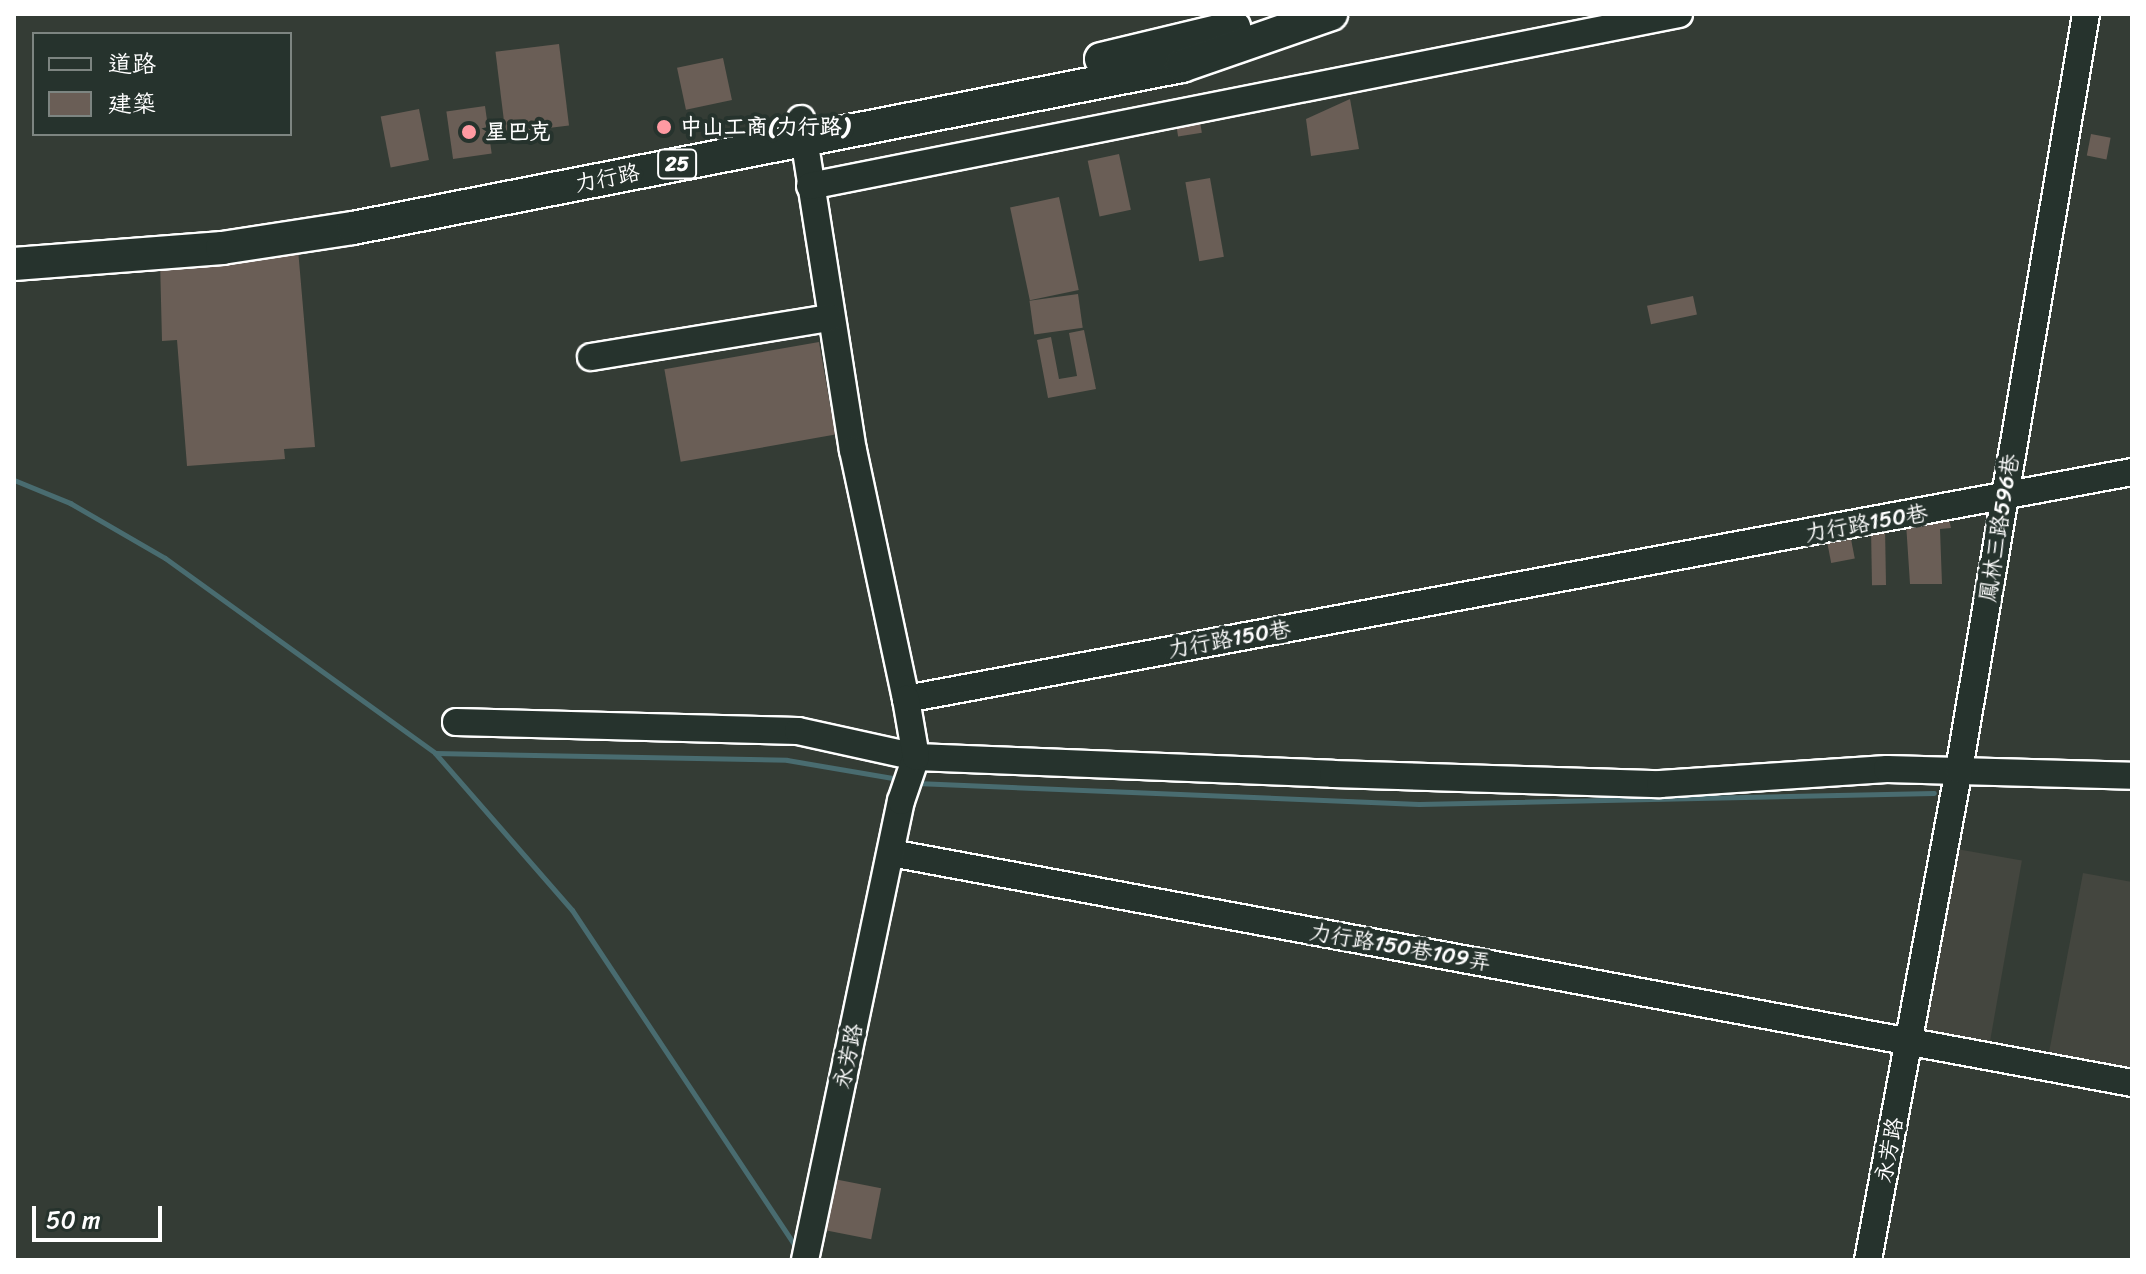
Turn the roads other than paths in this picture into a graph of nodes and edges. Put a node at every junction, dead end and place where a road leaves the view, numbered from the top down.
1 (1276, 14) edge
2 (1331, 14) edge
3 (1679, 14) edge
4 (2086, 14) edge
5 (1194, 38) edge
6 (803, 128) junction
7 (810, 186) junction
8 (14, 244) edge
9 (14, 264) edge
10 (830, 318) junction
11 (591, 357) dead end
12 (2132, 472) edge
13 (2004, 498) junction
14 (906, 699) junction
15 (456, 722) dead end
16 (916, 757) junction
17 (1959, 770) junction
18 (2132, 776) edge
19 (891, 853) junction
20 (1909, 1041) junction
21 (2132, 1083) edge
22 (805, 1260) edge
23 (1868, 1260) edge

1 - 5 main road, 力行路 / 25
2 - 5 main road, 力行路 / 25
3 - 7 street
4 - 13 street, 鳳林三路596巷
5 - 6 main road, 力行路 / 25
6 - 7 street
6 - 8 main road, 力行路 / 25
6 - 9 main road, 力行路 / 25
7 - 10 street
10 - 11 street
10 - 14 street
12 - 13 street, 力行路150巷
13 - 14 street, 力行路150巷
13 - 17 street, 鳳林三路596巷
14 - 16 street
15 - 16 street
16 - 17 street
16 - 19 street
17 - 18 street
17 - 20 street, 鳳林三路596巷
19 - 20 street, 力行路150巷109弄
19 - 22 street, 永芳路
20 - 21 street, 力行路150巷109弄
20 - 23 street, 永芳路

